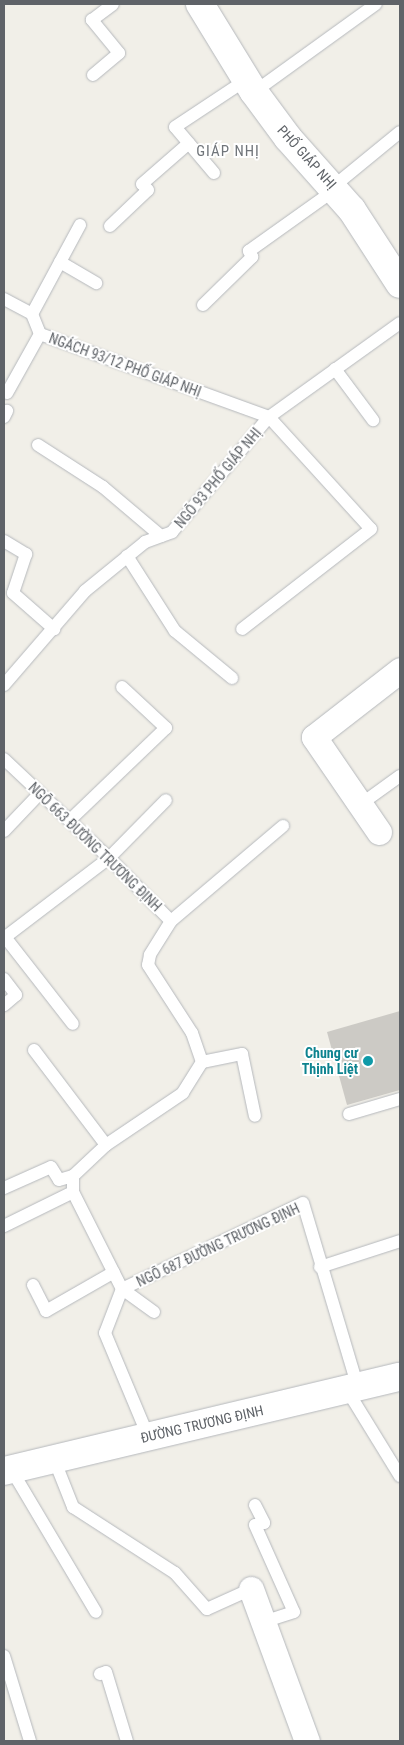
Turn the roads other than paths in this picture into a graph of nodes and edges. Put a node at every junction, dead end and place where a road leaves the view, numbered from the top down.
1 (113, 4) edge
2 (200, 4) edge
3 (376, 4) edge
4 (93, 75) dead end
5 (250, 86) junction
6 (400, 132) edge
7 (189, 143) junction
8 (214, 173) dead end
9 (335, 187) junction
10 (80, 225) dead end
11 (110, 226) dead end
12 (60, 262) junction
13 (96, 283) dead end
14 (400, 284) edge
15 (4, 299) edge
16 (203, 305) dead end
17 (32, 314) junction
18 (400, 323) edge
19 (40, 334) junction
20 (335, 369) junction
21 (7, 393) dead end
22 (269, 417) junction
23 (373, 420) dead end
24 (38, 445) dead end
25 (161, 536) junction
26 (4, 541) edge
27 (128, 556) junction
28 (54, 629) junction
29 (242, 630) dead end
30 (400, 670) edge
31 (232, 678) dead end
32 (4, 685) edge
33 (122, 687) dead end
34 (4, 759) edge
35 (400, 776) edge
36 (40, 793) junction
37 (166, 800) dead end
38 (361, 804) junction
39 (70, 820) junction
40 (282, 826) dead end
41 (4, 831) edge
42 (378, 832) dead end
43 (109, 858) junction
44 (171, 921) junction
45 (4, 938) edge
46 (4, 979) edge
47 (4, 1005) edge
48 (74, 1024) dead end
49 (34, 1050) dead end
50 (202, 1062) junction
51 (400, 1098) edge
52 (350, 1114) dead end
53 (255, 1116) dead end
54 (106, 1145) junction
55 (73, 1176) junction
56 (4, 1188) edge
57 (74, 1192) junction
58 (4, 1226) edge
59 (400, 1241) edge
60 (320, 1267) junction
61 (114, 1272) junction
62 (33, 1286) dead end
63 (122, 1289) junction
64 (154, 1312) dead end
65 (400, 1377) edge
66 (352, 1389) junction
67 (148, 1436) junction
68 (54, 1459) junction
69 (7, 1470) edge
70 (400, 1476) edge
71 (255, 1505) dead end
72 (251, 1589) joint
73 (96, 1612) dead end
74 (264, 1622) junction
75 (4, 1656) edge
76 (100, 1674) dead end
77 (30, 1741) edge
78 (127, 1741) edge
79 (307, 1741) edge

1 - 4 lane
2 - 5 main road, PHỐ GIÁP NHỊ
3 - 5 lane
5 - 7 lane
5 - 9 main road, PHỐ GIÁP NHỊ
6 - 9 lane
7 - 8 lane
7 - 11 lane
9 - 14 main road, PHỐ GIÁP NHỊ
9 - 16 lane
10 - 12 lane
12 - 13 lane
12 - 17 lane
15 - 17 lane
17 - 19 lane, NGÁCH 93/12 PHỐ GIÁP NHỊ
18 - 20 lane, NGÕ 93 PHỐ GIÁP NHỊ
19 - 21 lane
19 - 22 lane, NGÁCH 93/12 PHỐ GIÁP NHỊ
20 - 22 lane, NGÕ 93 PHỐ GIÁP NHỊ
20 - 23 lane
22 - 25 lane, NGÕ 93 PHỐ GIÁP NHỊ
22 - 29 lane
24 - 25 lane
25 - 27 lane, NGÕ 93 PHỐ GIÁP NHỊ
26 - 28 lane
27 - 28 lane, NGÕ 93 PHỐ GIÁP NHỊ
27 - 31 lane
28 - 32 lane, NGÕ 93 PHỐ GIÁP NHỊ
30 - 38 street
33 - 39 lane
34 - 36 lane, NGÕ 663 ĐƯỜNG TRƯƠNG ĐỊNH
35 - 38 lane
36 - 39 lane, NGÕ 663 ĐƯỜNG TRƯƠNG ĐỊNH
36 - 41 lane
37 - 43 lane
38 - 42 street
39 - 43 lane, NGÕ 663 ĐƯỜNG TRƯƠNG ĐỊNH
40 - 44 lane
43 - 44 lane, NGÕ 663 ĐƯỜNG TRƯƠNG ĐỊNH
43 - 45 lane
44 - 50 lane, NGÕ 663 ĐƯỜNG TRƯƠNG ĐỊNH
45 - 48 lane
46 - 47 lane
49 - 54 lane
50 - 53 lane
50 - 54 lane
51 - 52 lane
54 - 55 lane
55 - 56 lane
55 - 57 lane
57 - 58 lane
57 - 61 lane
59 - 60 lane
60 - 63 lane, NGÕ 687 ĐƯỜNG TRƯƠNG ĐỊNH
60 - 66 lane, NGÕ 687 ĐƯỜNG TRƯƠNG ĐỊNH
61 - 62 lane
61 - 63 lane
63 - 64 lane
63 - 67 lane
65 - 66 main road, ĐƯỜNG TRƯƠNG ĐỊNH
66 - 67 main road, ĐƯỜNG TRƯƠNG ĐỊNH
66 - 70 lane, NGÕ 687 ĐƯỜNG TRƯƠNG ĐỊNH
67 - 68 main road, ĐƯỜNG TRƯƠNG ĐỊNH
68 - 69 main road, ĐƯỜNG TRƯƠNG ĐỊNH
68 - 72 lane
69 - 73 lane
71 - 74 lane
72 - 74 street
74 - 79 street
75 - 77 lane
76 - 78 lane

